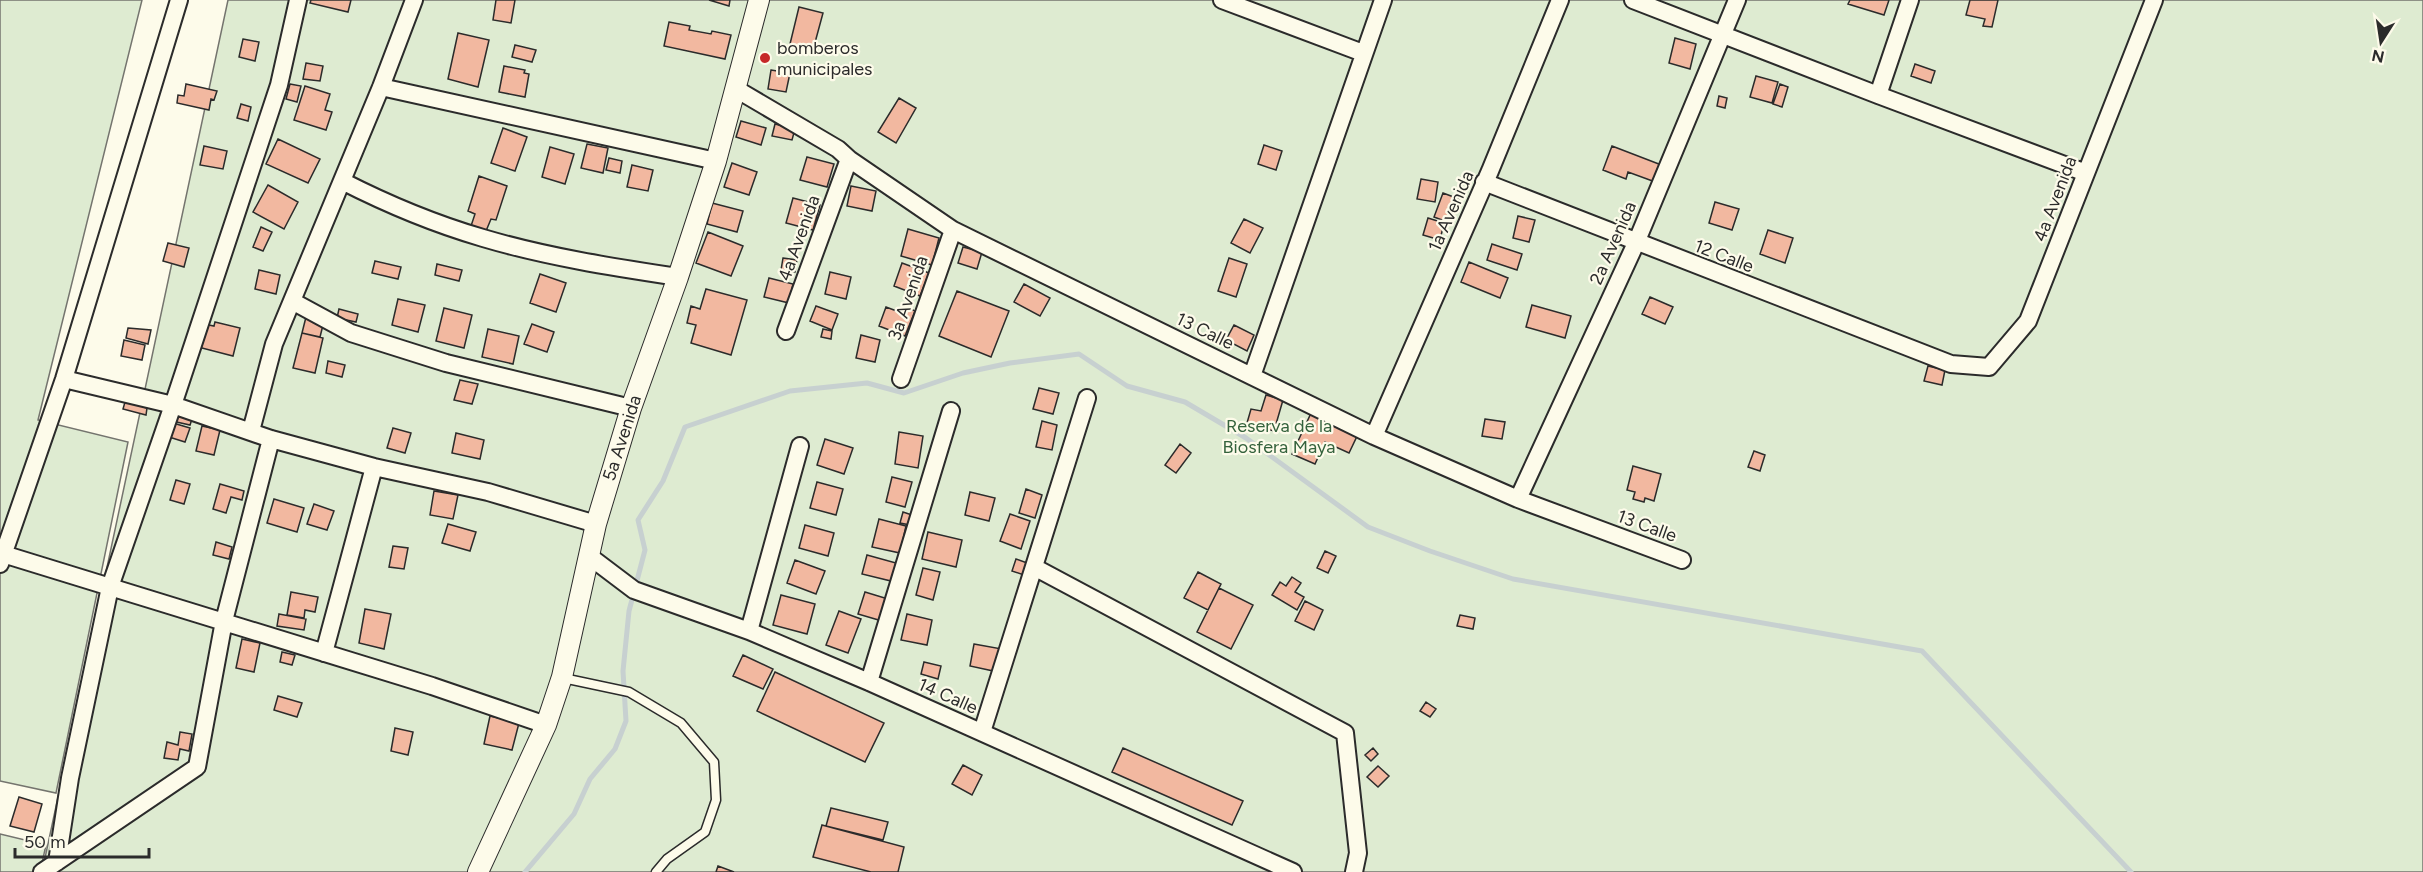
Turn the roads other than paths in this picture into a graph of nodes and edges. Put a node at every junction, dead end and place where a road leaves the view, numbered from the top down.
1 (179, 0) edge
2 (298, 0) edge
3 (414, 0) edge
4 (759, 0) edge
5 (1222, 0) edge
6 (1383, 0) edge
7 (1560, 0) edge
8 (1634, 0) edge
9 (1737, 0) edge
10 (1910, 0) edge
11 (2154, 0) edge
12 (1723, 35) junction
13 (1363, 53) junction
14 (381, 87) junction
15 (736, 89) junction
16 (1878, 95) junction
17 (849, 159) junction
18 (716, 161) junction
19 (2086, 173) junction
20 (342, 182) junction
21 (1484, 182) junction
22 (953, 230) junction
23 (1636, 243) junction
24 (678, 277) junction
25 (292, 302) junction
26 (786, 331) dead end
27 (1951, 364) joint
28 (1252, 376) junction
29 (64, 379) junction
30 (901, 379) dead end
31 (1087, 398) dead end
32 (173, 405) junction
33 (631, 408) junction
34 (951, 411) dead end
35 (251, 431) junction
36 (1374, 436) junction
37 (271, 438) junction
38 (800, 446) dead end
39 (374, 468) junction
40 (1518, 499) junction
41 (596, 524) junction
42 (589, 556) junction
43 (2, 559) edge
44 (1682, 560) dead end
45 (1034, 567) junction
46 (110, 587) junction
47 (224, 621) junction
48 (749, 631) junction
49 (324, 653) junction
50 (562, 677) junction
51 (869, 682) junction
52 (546, 725) junction
53 (982, 732) junction
54 (57, 862) junction
55 (42, 872) edge
56 (478, 872) edge
57 (656, 872) edge
58 (1293, 872) edge
59 (1353, 872) edge

1 - 29 street
2 - 32 street
3 - 14 street
4 - 15 street, 5a Avenida
5 - 13 street
6 - 13 street
7 - 21 street, 1a Avenida
8 - 12 street
9 - 12 street, 2a Avenida
10 - 16 street
11 - 19 street, 4a Avenida
12 - 16 street
12 - 23 street, 2a Avenida
13 - 28 street
14 - 18 street
14 - 20 street
15 - 17 street, 13 Calle
15 - 18 street, 5a Avenida
16 - 19 street
17 - 22 street, 13 Calle
17 - 26 street, 4a Avenida
18 - 24 street, 5a Avenida
19 - 27 street, 4a Avenida
20 - 24 street
20 - 25 street
21 - 23 street, 12 Calle
21 - 36 street, 1a Avenida
22 - 28 street, 13 Calle
22 - 30 street, 3a Avenida
23 - 27 street, 12 Calle
23 - 40 street, 2a Avenida
24 - 33 street, 5a Avenida
25 - 33 street
25 - 35 street
28 - 36 street, 13 Calle
29 - 32 street
29 - 43 street
31 - 45 street
32 - 35 street
32 - 46 street
33 - 41 street, 5a Avenida
34 - 51 street
35 - 37 street
36 - 40 street, 13 Calle
37 - 39 street
37 - 47 street
38 - 48 street
39 - 41 street
39 - 49 street
40 - 44 street, 13 Calle
41 - 42 street, 5a Avenida
42 - 48 street, 14 Calle
42 - 50 street, 5a Avenida
43 - 46 street
45 - 53 street
45 - 59 street
46 - 47 street
46 - 54 street
47 - 49 street
47 - 54 street
48 - 51 street, 14 Calle
49 - 52 street
50 - 52 street, 5a Avenida
50 - 57 lane
51 - 53 street, 14 Calle
52 - 56 street, 5a Avenida
53 - 58 street, 14 Calle
54 - 55 street

